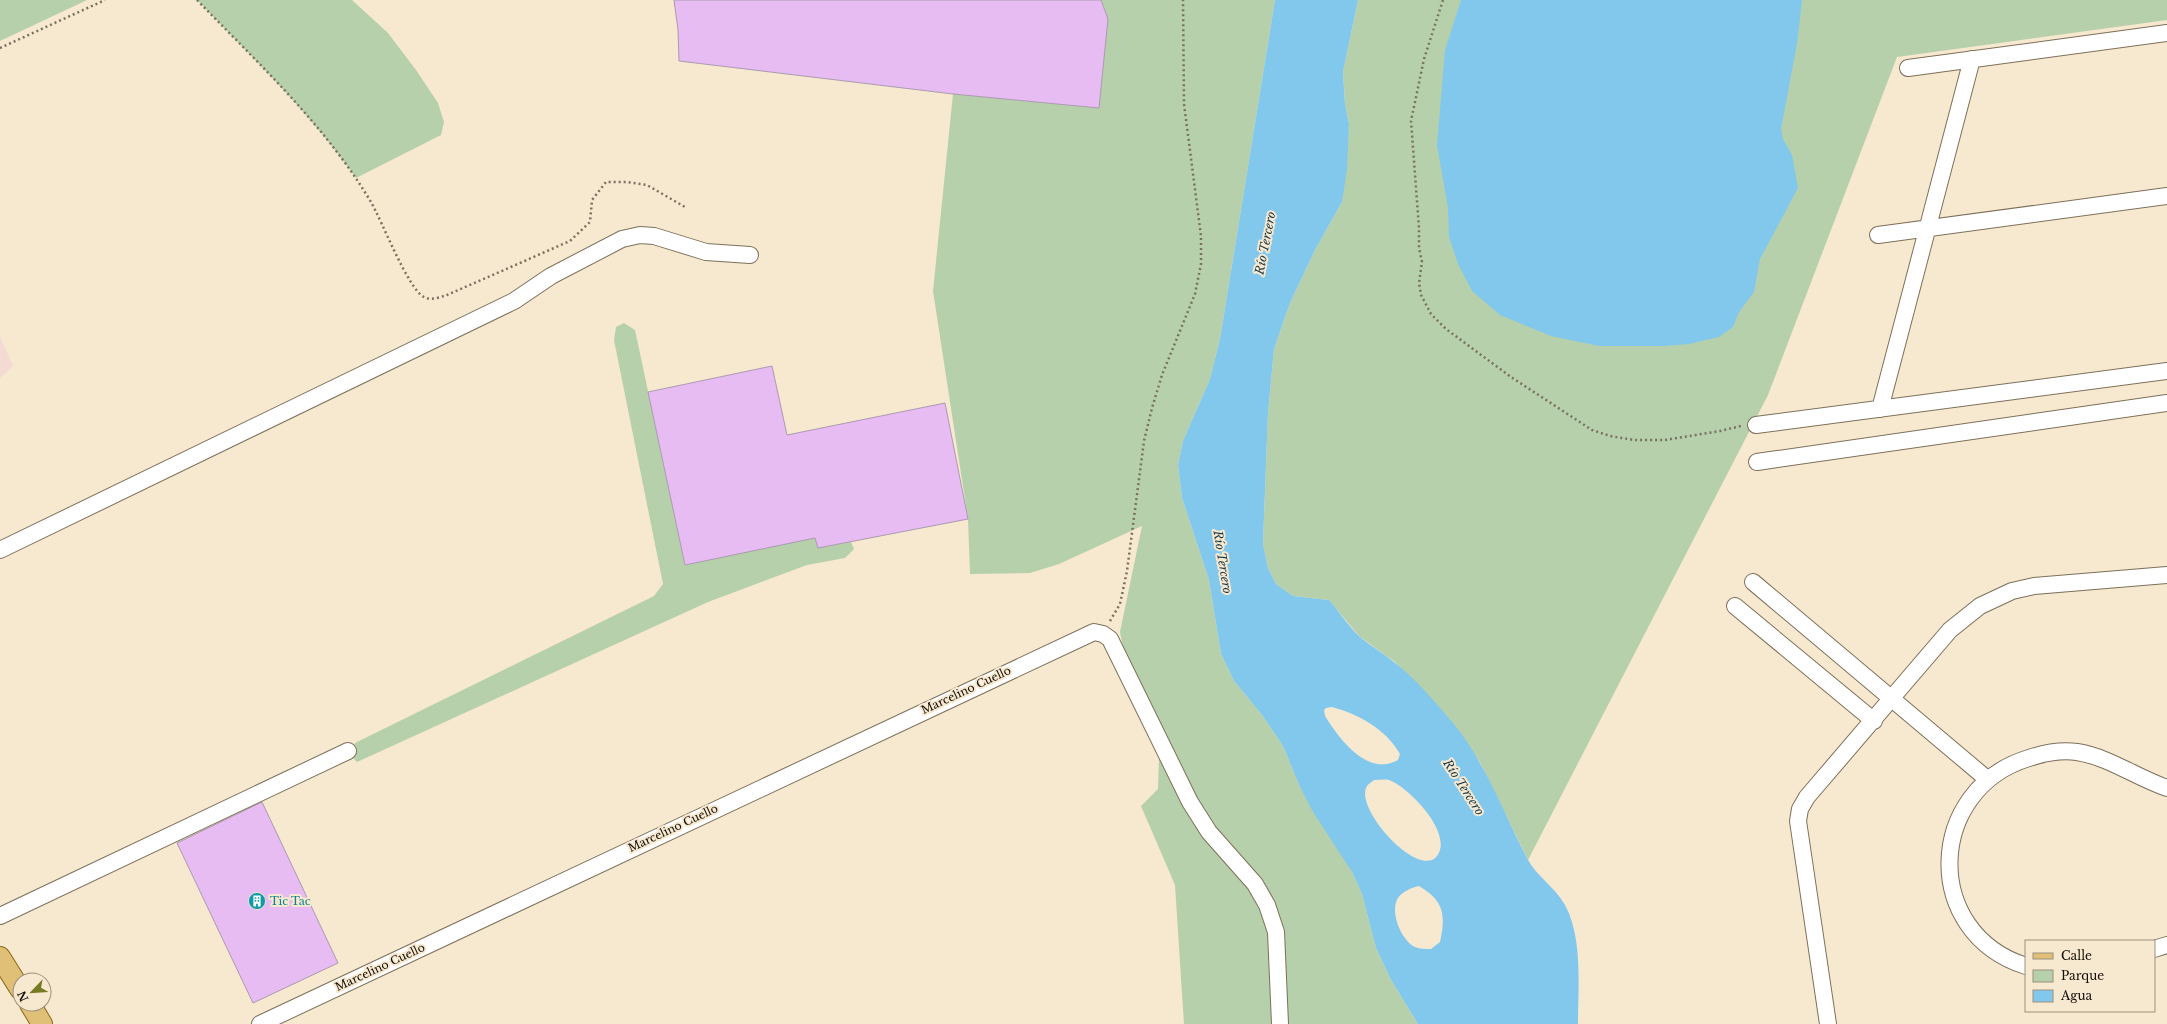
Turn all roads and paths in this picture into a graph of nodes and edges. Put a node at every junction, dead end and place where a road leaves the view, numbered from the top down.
1 (105, 0) edge
2 (198, 0) edge
3 (1183, 0) edge
4 (1443, 0) edge
5 (2167, 33) edge
6 (0, 48) edge
7 (1972, 60) junction
8 (1908, 68) dead end
9 (2167, 196) edge
10 (685, 207) dead end
11 (1927, 228) junction
12 (1878, 235) dead end
13 (750, 255) dead end
14 (2167, 371) edge
15 (2167, 403) edge
16 (1880, 409) junction
17 (1756, 425) joint
18 (1757, 462) dead end
19 (0, 550) edge
20 (2167, 575) edge
21 (1753, 582) dead end
22 (1735, 606) dead end
23 (1103, 634) junction
24 (1892, 699) junction
25 (1874, 721) junction
26 (348, 750) dead end
27 (1987, 779) junction
28 (2167, 788) edge
29 (0, 916) edge
30 (2167, 945) edge
31 (2155, 949) edge
32 (0, 957) edge
33 (2025, 966) edge
34 (12, 976) edge
35 (35, 1012) edge
36 (42, 1024) edge
37 (260, 1024) edge
38 (1280, 1024) edge
39 (1828, 1024) edge

1 - 6 path
2 - 10 path
3 - 23 path
4 - 17 path
5 - 7 street
7 - 8 street
7 - 11 street
9 - 11 street
11 - 12 street
11 - 16 street
13 - 19 street
14 - 16 street
15 - 18 street
16 - 17 street
20 - 24 street
21 - 24 street
22 - 25 street
23 - 37 street, Marcelino Cuello
23 - 38 street
24 - 25 street
24 - 27 street
25 - 39 street
26 - 29 street
27 - 28 street
27 - 33 street
30 - 31 street
32 - 34 main road
35 - 36 main road

